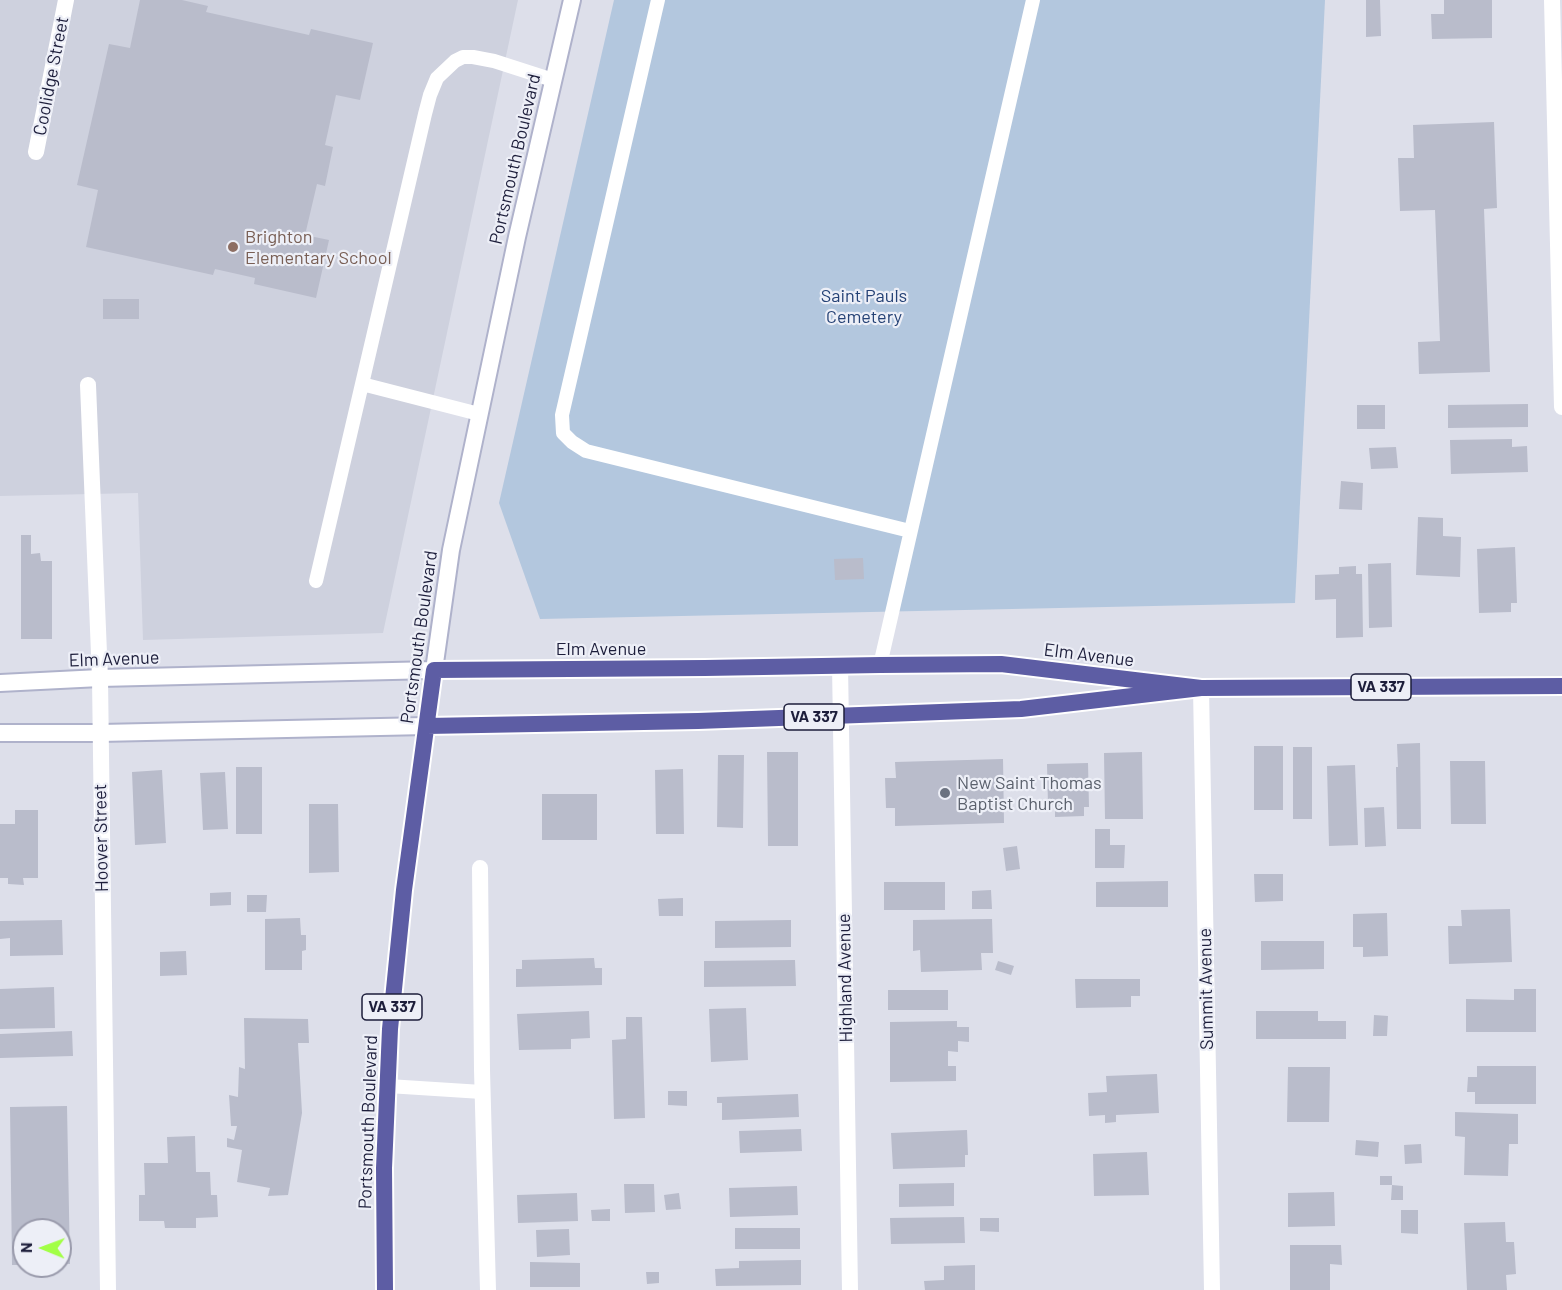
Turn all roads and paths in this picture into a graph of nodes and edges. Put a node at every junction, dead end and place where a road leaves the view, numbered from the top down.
1 (66, 0) edge
2 (572, 0) edge
3 (658, 0) edge
4 (1033, 0) edge
5 (1552, 0) edge
6 (1558, 76) edge
7 (553, 81) junction
8 (36, 152) dead end
9 (362, 384) junction
10 (88, 386) dead end
11 (1562, 407) edge
12 (479, 414) junction
13 (910, 531) junction
14 (316, 581) dead end
15 (880, 664) junction
16 (840, 665) junction
17 (434, 670) junction
18 (100, 678) junction
19 (0, 683) edge
20 (1562, 686) edge
21 (1201, 688) junction
22 (841, 716) junction
23 (427, 726) junction
24 (0, 733) edge
25 (100, 733) junction
26 (480, 868) dead end
27 (388, 1086) junction
28 (482, 1092) junction
29 (108, 1290) edge
30 (386, 1290) edge
31 (488, 1290) edge
32 (850, 1290) edge
33 (1212, 1290) edge

1 - 8 street, Coolidge Street
2 - 7 street, Portsmouth Boulevard
3 - 13 lane
4 - 13 lane
5 - 6 street
6 - 11 street
7 - 9 lane
7 - 12 street, Portsmouth Boulevard
9 - 12 lane
9 - 14 lane
10 - 18 street, Hoover Street
12 - 17 street, Portsmouth Boulevard
13 - 15 lane
15 - 16 main road, Elm Avenue / VA 337
15 - 21 main road, Elm Avenue / VA 337
16 - 17 main road, Elm Avenue / VA 337
16 - 22 street, Highland Avenue
17 - 18 street, Elm Avenue
17 - 23 main road, Portsmouth Boulevard / VA 337
18 - 19 street, Elm Avenue
18 - 25 street, Hoover Street
20 - 21 main road, Elm Avenue / VA 337
21 - 22 main road, Elm Avenue / VA 337
21 - 33 street, Summit Avenue
22 - 23 main road, Elm Avenue / VA 337
22 - 32 street, Highland Avenue
23 - 25 street, Elm Avenue
23 - 27 main road, Portsmouth Boulevard / VA 337
24 - 25 street, Elm Avenue
25 - 29 street, Hoover Street
26 - 28 street
27 - 28 lane
27 - 30 main road, Portsmouth Boulevard / VA 337
28 - 31 street

